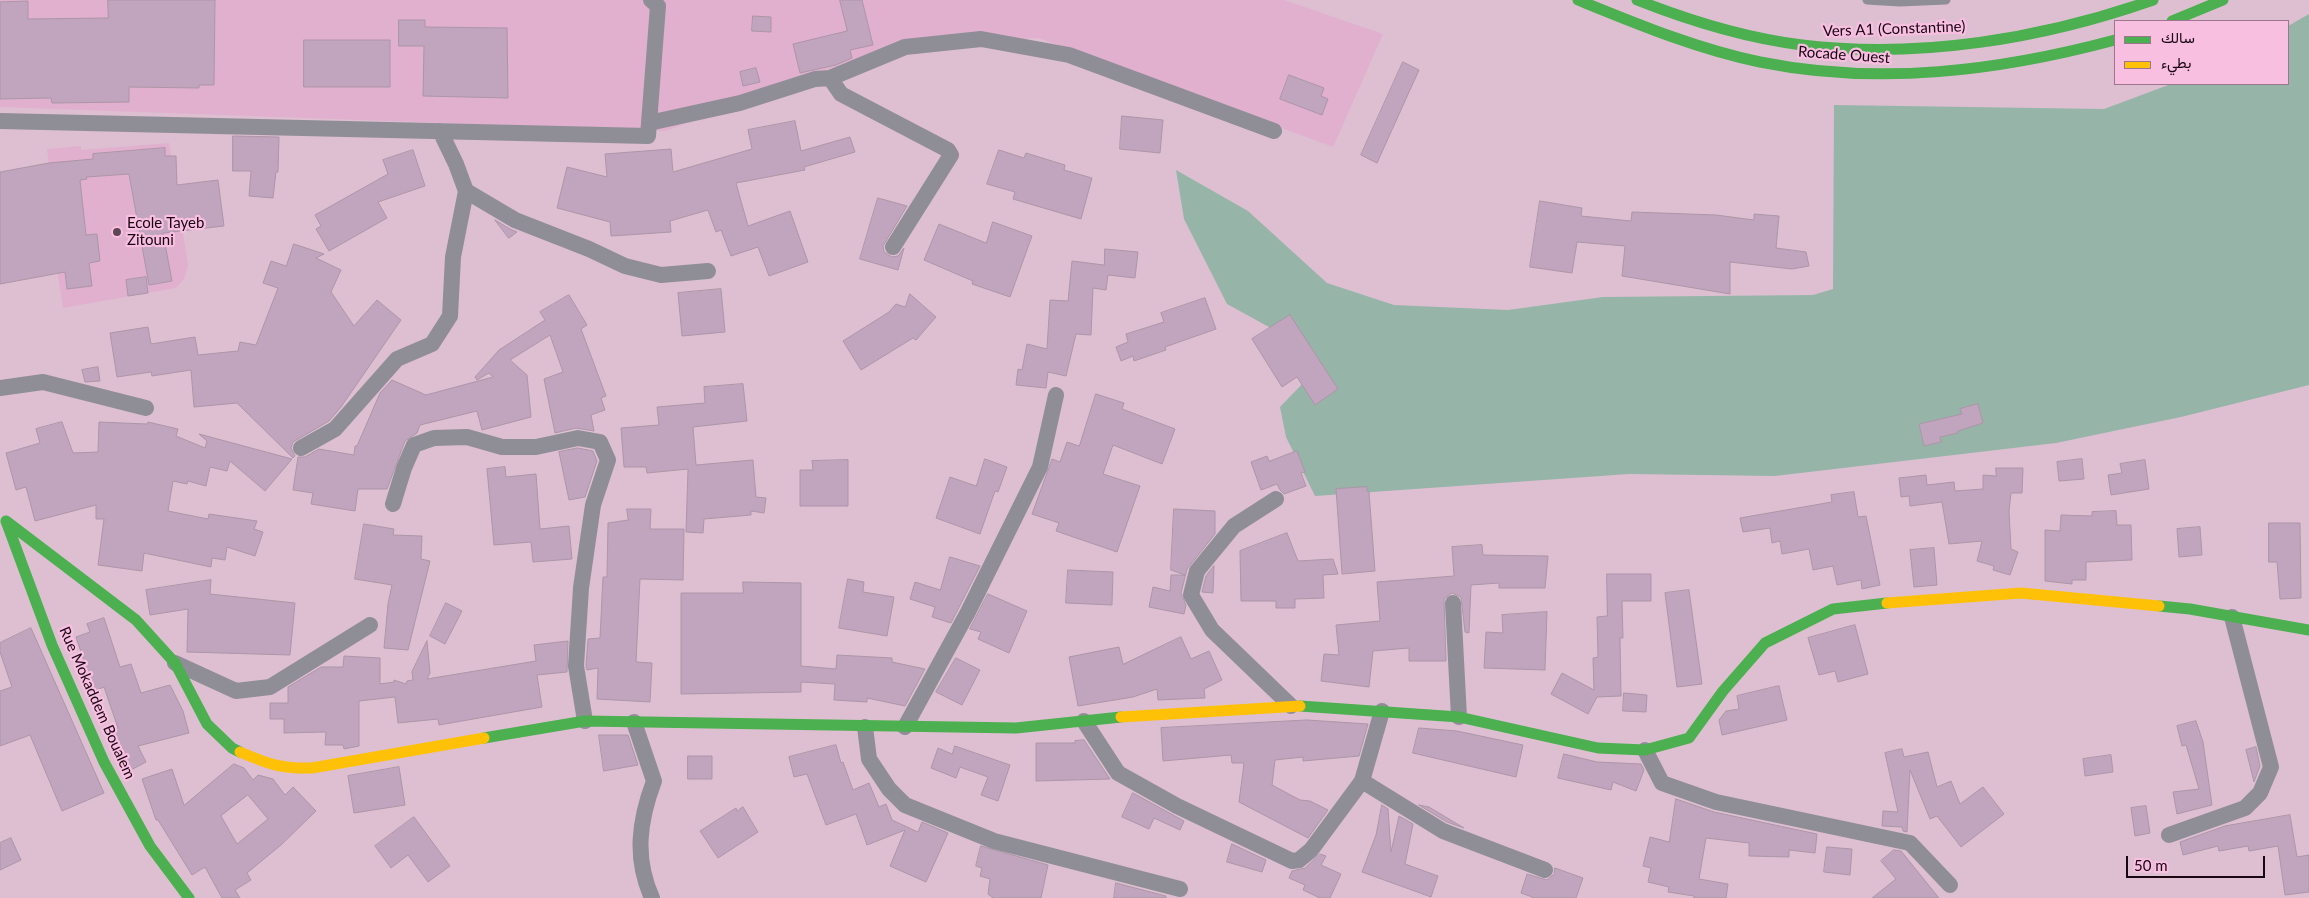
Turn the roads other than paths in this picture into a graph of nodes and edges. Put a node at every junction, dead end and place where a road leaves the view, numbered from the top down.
1 (651, 0) edge
2 (1578, 0) edge
3 (1637, 0) edge
4 (1867, 0) edge
5 (1946, 0) edge
6 (2153, 0) edge
7 (2223, 0) edge
8 (2174, 20) edge
9 (2114, 40) edge
10 (830, 78) junction
11 (0, 121) edge
12 (649, 123) junction
13 (1274, 131) dead end
14 (440, 132) junction
15 (466, 191) junction
16 (893, 246) dead end
17 (708, 271) dead end
18 (0, 388) edge
19 (1056, 395) dead end
20 (146, 408) dead end
21 (300, 448) dead end
22 (1276, 499) dead end
23 (393, 504) dead end
24 (0, 508) edge
25 (6, 521) junction
26 (1453, 603) dead end
27 (2232, 617) junction
28 (370, 625) dead end
29 (2309, 630) edge
30 (175, 663) junction
31 (1291, 706) junction
32 (1382, 711) junction
33 (1459, 717) junction
34 (585, 721) junction
35 (1084, 721) junction
36 (634, 722) junction
37 (865, 727) junction
38 (905, 727) junction
39 (1645, 750) junction
40 (1362, 781) junction
41 (2169, 835) dead end
42 (1545, 870) dead end
43 (1950, 885) dead end
44 (1180, 889) dead end
45 (190, 898) edge
46 (652, 898) edge

1 - 12 street
2 - 9 main road, Rocade Ouest
3 - 6 main road, Vers A1 (Constantine)
4 - 5 lane
7 - 8 main road
10 - 12 street
10 - 13 street
10 - 16 street
11 - 14 street
12 - 14 street
14 - 15 street
15 - 17 street
15 - 21 street
18 - 20 street
19 - 38 street
22 - 31 street
23 - 34 street
24 - 25 main road, Rue Mokaddem Boualem
25 - 30 main road
25 - 45 main road, Rue Mokaddem Boualem
26 - 33 street
27 - 29 main road
27 - 39 main road
27 - 41 street
28 - 30 street
30 - 34 main road
31 - 32 main road
31 - 35 main road
32 - 33 main road
32 - 40 street
33 - 39 main road
34 - 36 main road
35 - 38 main road
35 - 40 street
36 - 37 main road
36 - 46 street
37 - 38 main road
37 - 44 street
39 - 43 street
40 - 42 street

